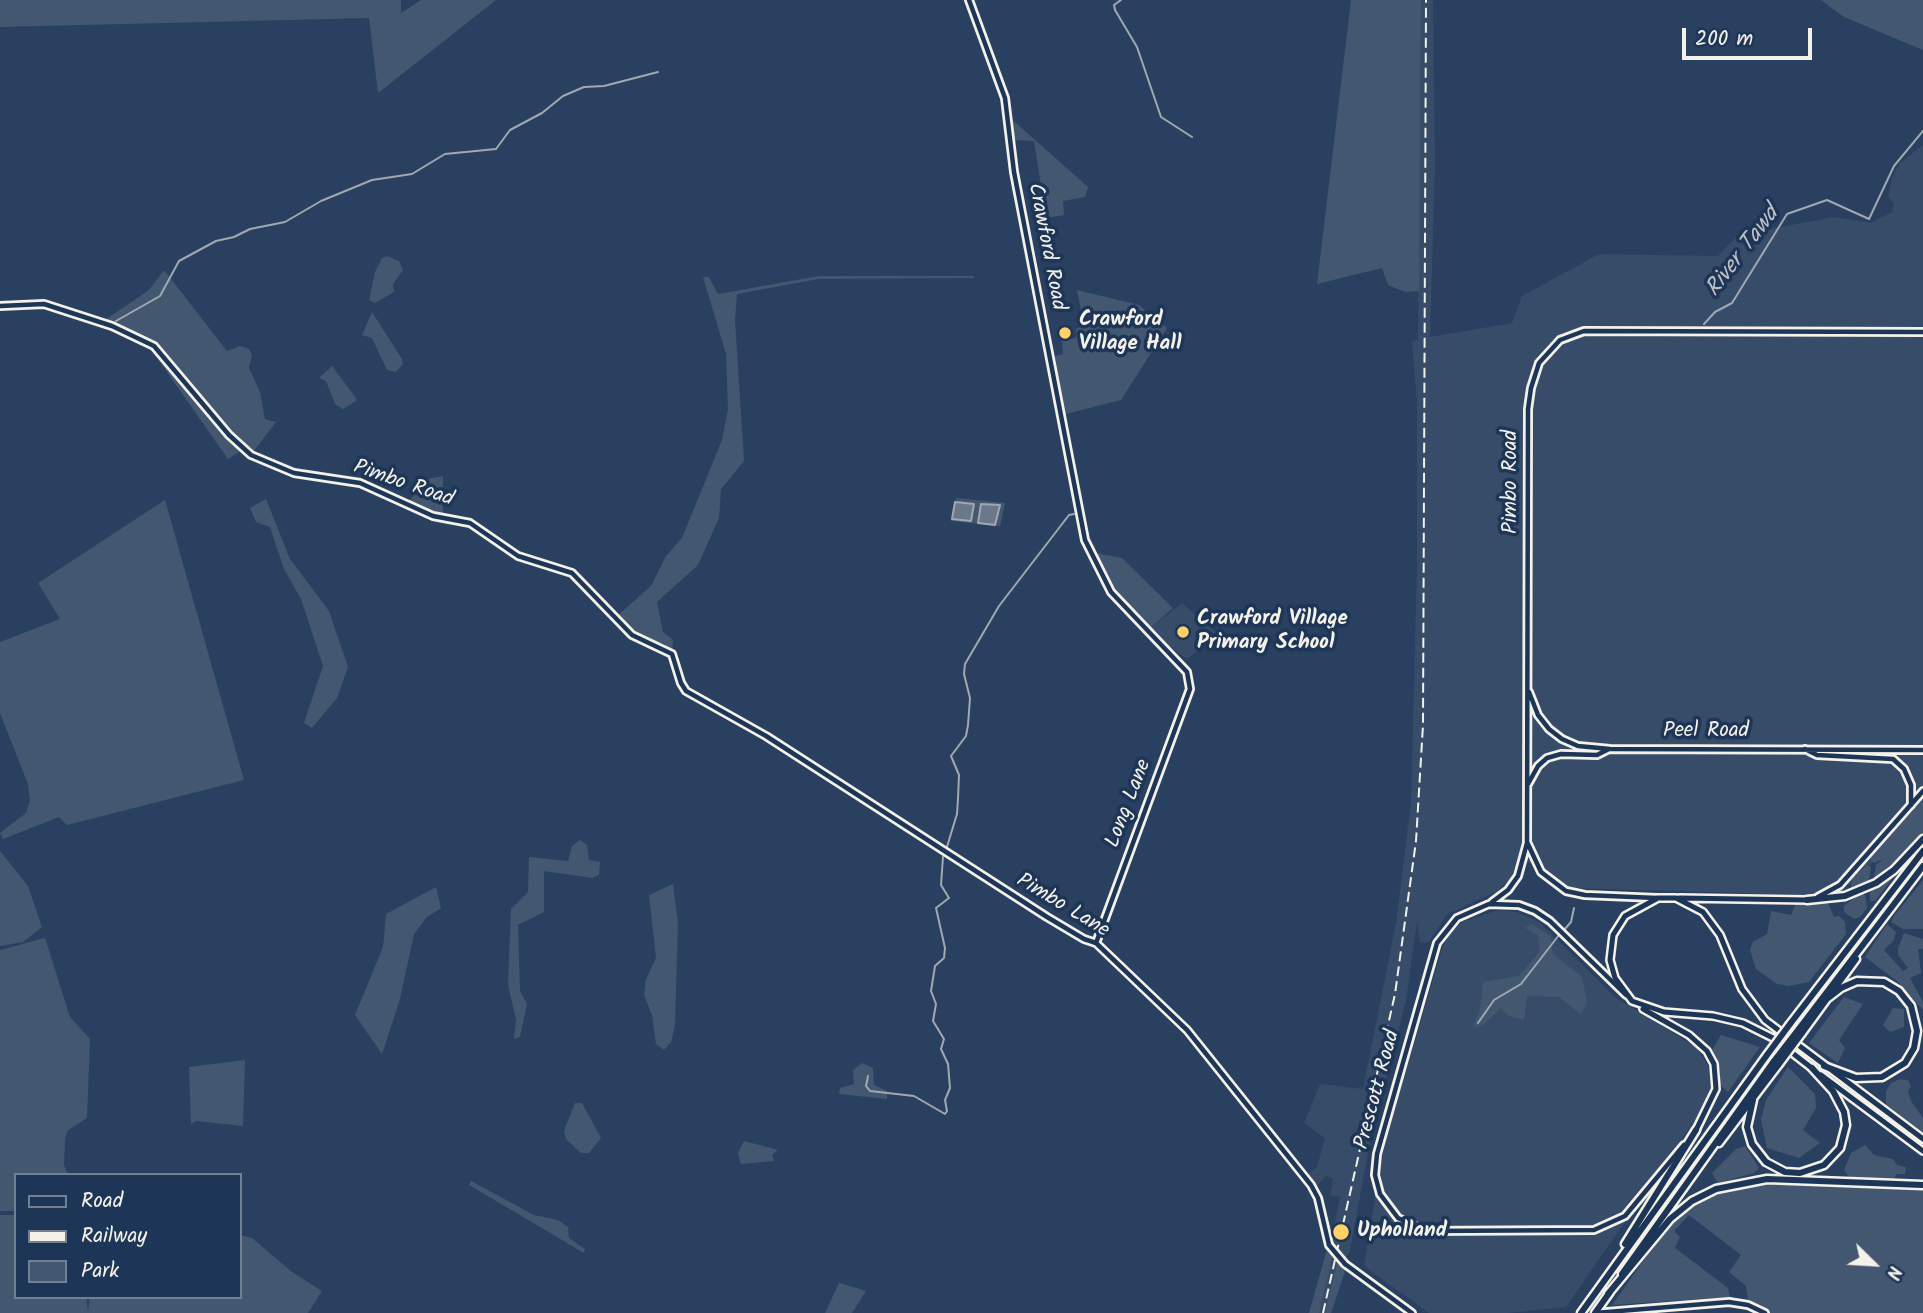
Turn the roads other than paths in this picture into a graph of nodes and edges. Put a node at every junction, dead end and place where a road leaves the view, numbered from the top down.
1 (969, 0) edge
2 (0, 306) edge
3 (1923, 332) edge
4 (678, 667) joint
5 (1188, 676) joint
6 (1527, 684) junction
7 (1802, 748) junction
8 (1609, 749) junction
9 (1923, 750) edge
10 (1527, 786) junction
11 (1923, 791) edge
12 (1911, 806) junction
13 (1923, 839) edge
14 (1527, 842) junction
15 (1923, 851) edge
16 (1923, 866) edge
17 (1658, 898) junction
18 (1676, 898) junction
19 (1807, 900) junction
20 (1489, 904) junction
21 (1878, 925) junction
22 (1096, 943) junction
23 (1626, 996) junction
24 (1829, 998) junction
25 (1638, 1004) junction
26 (1800, 1031) junction
27 (1777, 1062) junction
28 (1824, 1066) junction
29 (1812, 1068) junction
30 (1753, 1100) junction
31 (1696, 1130) junction
32 (1923, 1139) edge
33 (1923, 1151) edge
34 (1695, 1171) junction
35 (1923, 1185) edge
36 (1617, 1261) junction
37 (1608, 1294) junction
38 (1412, 1313) edge
39 (1581, 1313) edge
40 (1595, 1313) edge
41 (1765, 1313) edge

1 - 5 street, Crawford Road
2 - 4 street, Pimbo Road
3 - 6 street, Pimbo Road
4 - 22 street, Pimbo Lane
5 - 22 street, Long Lane
6 - 8 street, Peel Road
6 - 10 street, Pimbo Road
7 - 8 street, Peel Road
7 - 9 street, Peel Road
7 - 12 street, Peel Road
8 - 10 street, Peel Road
10 - 14 street, Pimbo Road
11 - 12 street
12 - 19 street
13 - 19 highway
14 - 17 street, Pimbo Road
14 - 20 street
15 - 36 highway, bridge
16 - 21 highway
17 - 18 main road
17 - 23 main road
18 - 19 main road
18 - 28 main road
20 - 23 street, Prescott Road
20 - 31 street, Prescott Road
21 - 24 highway
21 - 26 highway
22 - 38 street, Pimbo Lane, bridge
23 - 25 main road, Prescott Road
24 - 26 highway
24 - 28 highway
25 - 29 main road
25 - 31 main road, Prescott Road
26 - 27 highway, bridge
27 - 30 highway
27 - 34 highway
28 - 32 main road
29 - 30 highway
29 - 33 main road
30 - 34 highway
31 - 36 highway
34 - 37 highway
35 - 37 highway
36 - 39 highway
37 - 40 highway
40 - 41 street

